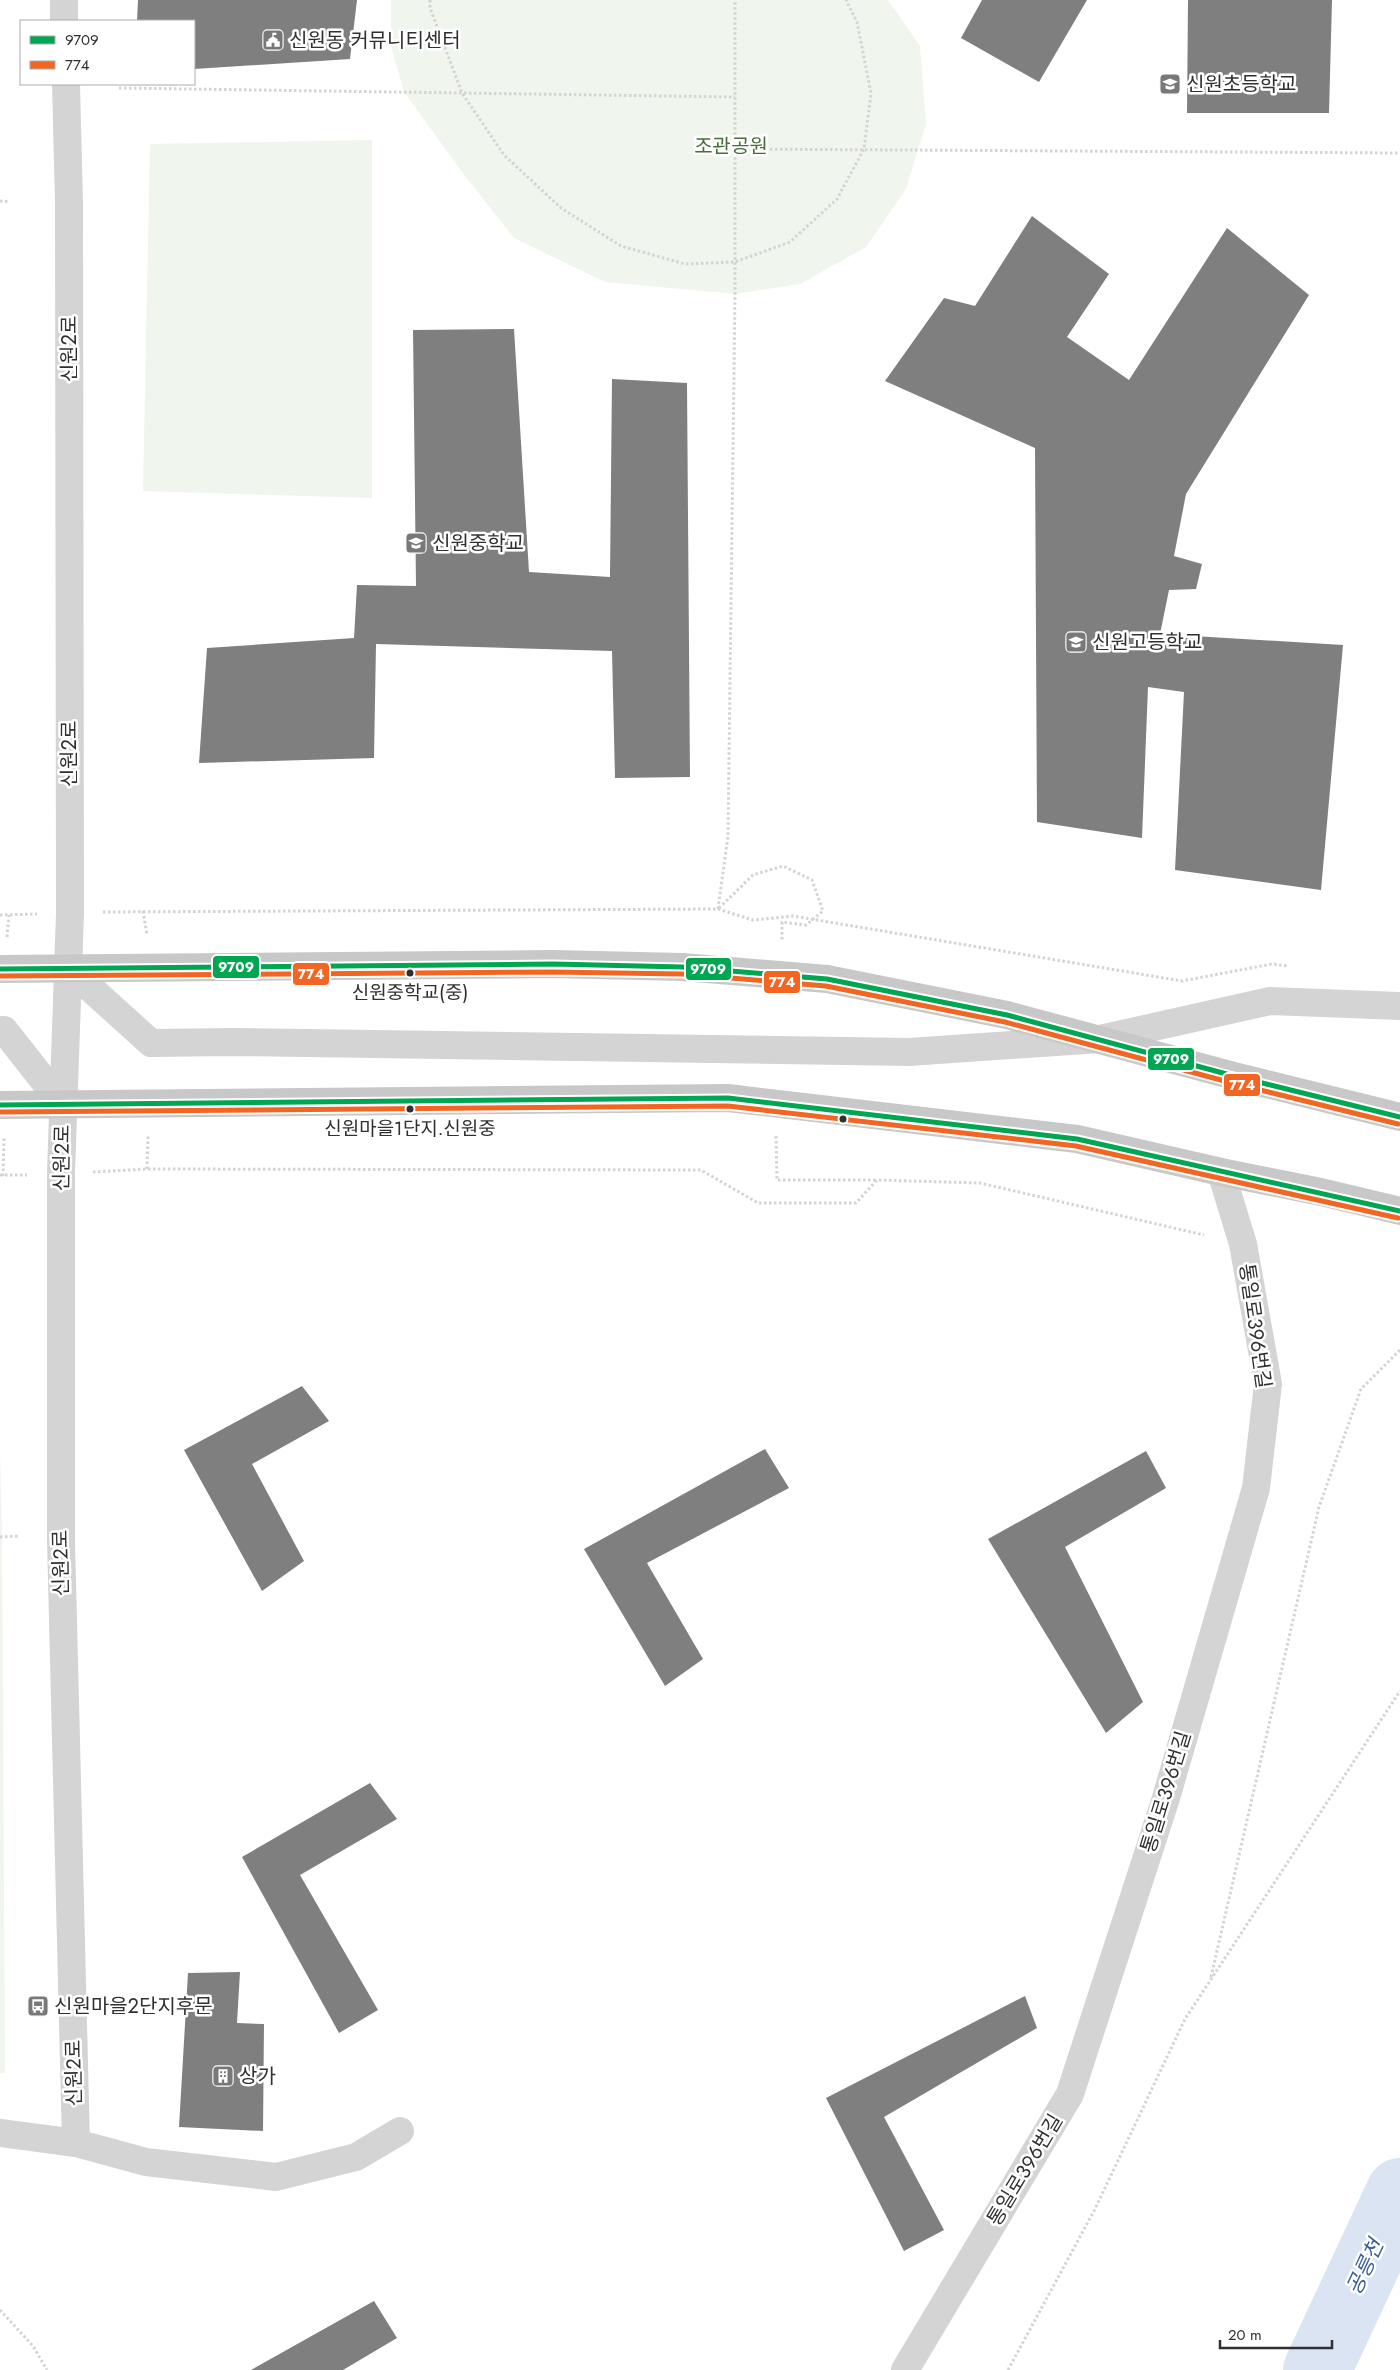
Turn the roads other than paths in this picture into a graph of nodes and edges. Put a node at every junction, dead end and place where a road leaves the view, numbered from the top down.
1 (64, 0) edge
2 (64, 20) edge
3 (66, 85) edge
4 (68, 968) junction
5 (0, 969) edge
6 (1400, 1006) edge
7 (0, 1030) edge
8 (1100, 1039) junction
9 (0, 1105) edge
10 (63, 1105) junction
11 (1388, 1114) edge
12 (1221, 1172) junction
13 (1400, 1211) edge
14 (400, 2131) dead end
15 (0, 2133) edge
16 (76, 2143) junction
17 (905, 2370) edge

1 - 2 street
3 - 4 street, 신원2로
4 - 5 main road
4 - 8 main road
4 - 8 street
4 - 10 street, 신원2로
6 - 8 street
7 - 10 street
8 - 11 main road
9 - 10 main road
10 - 12 main road
10 - 16 street, 신원2로
12 - 13 main road
12 - 17 street, 통일로396번길
14 - 16 street
15 - 16 street

